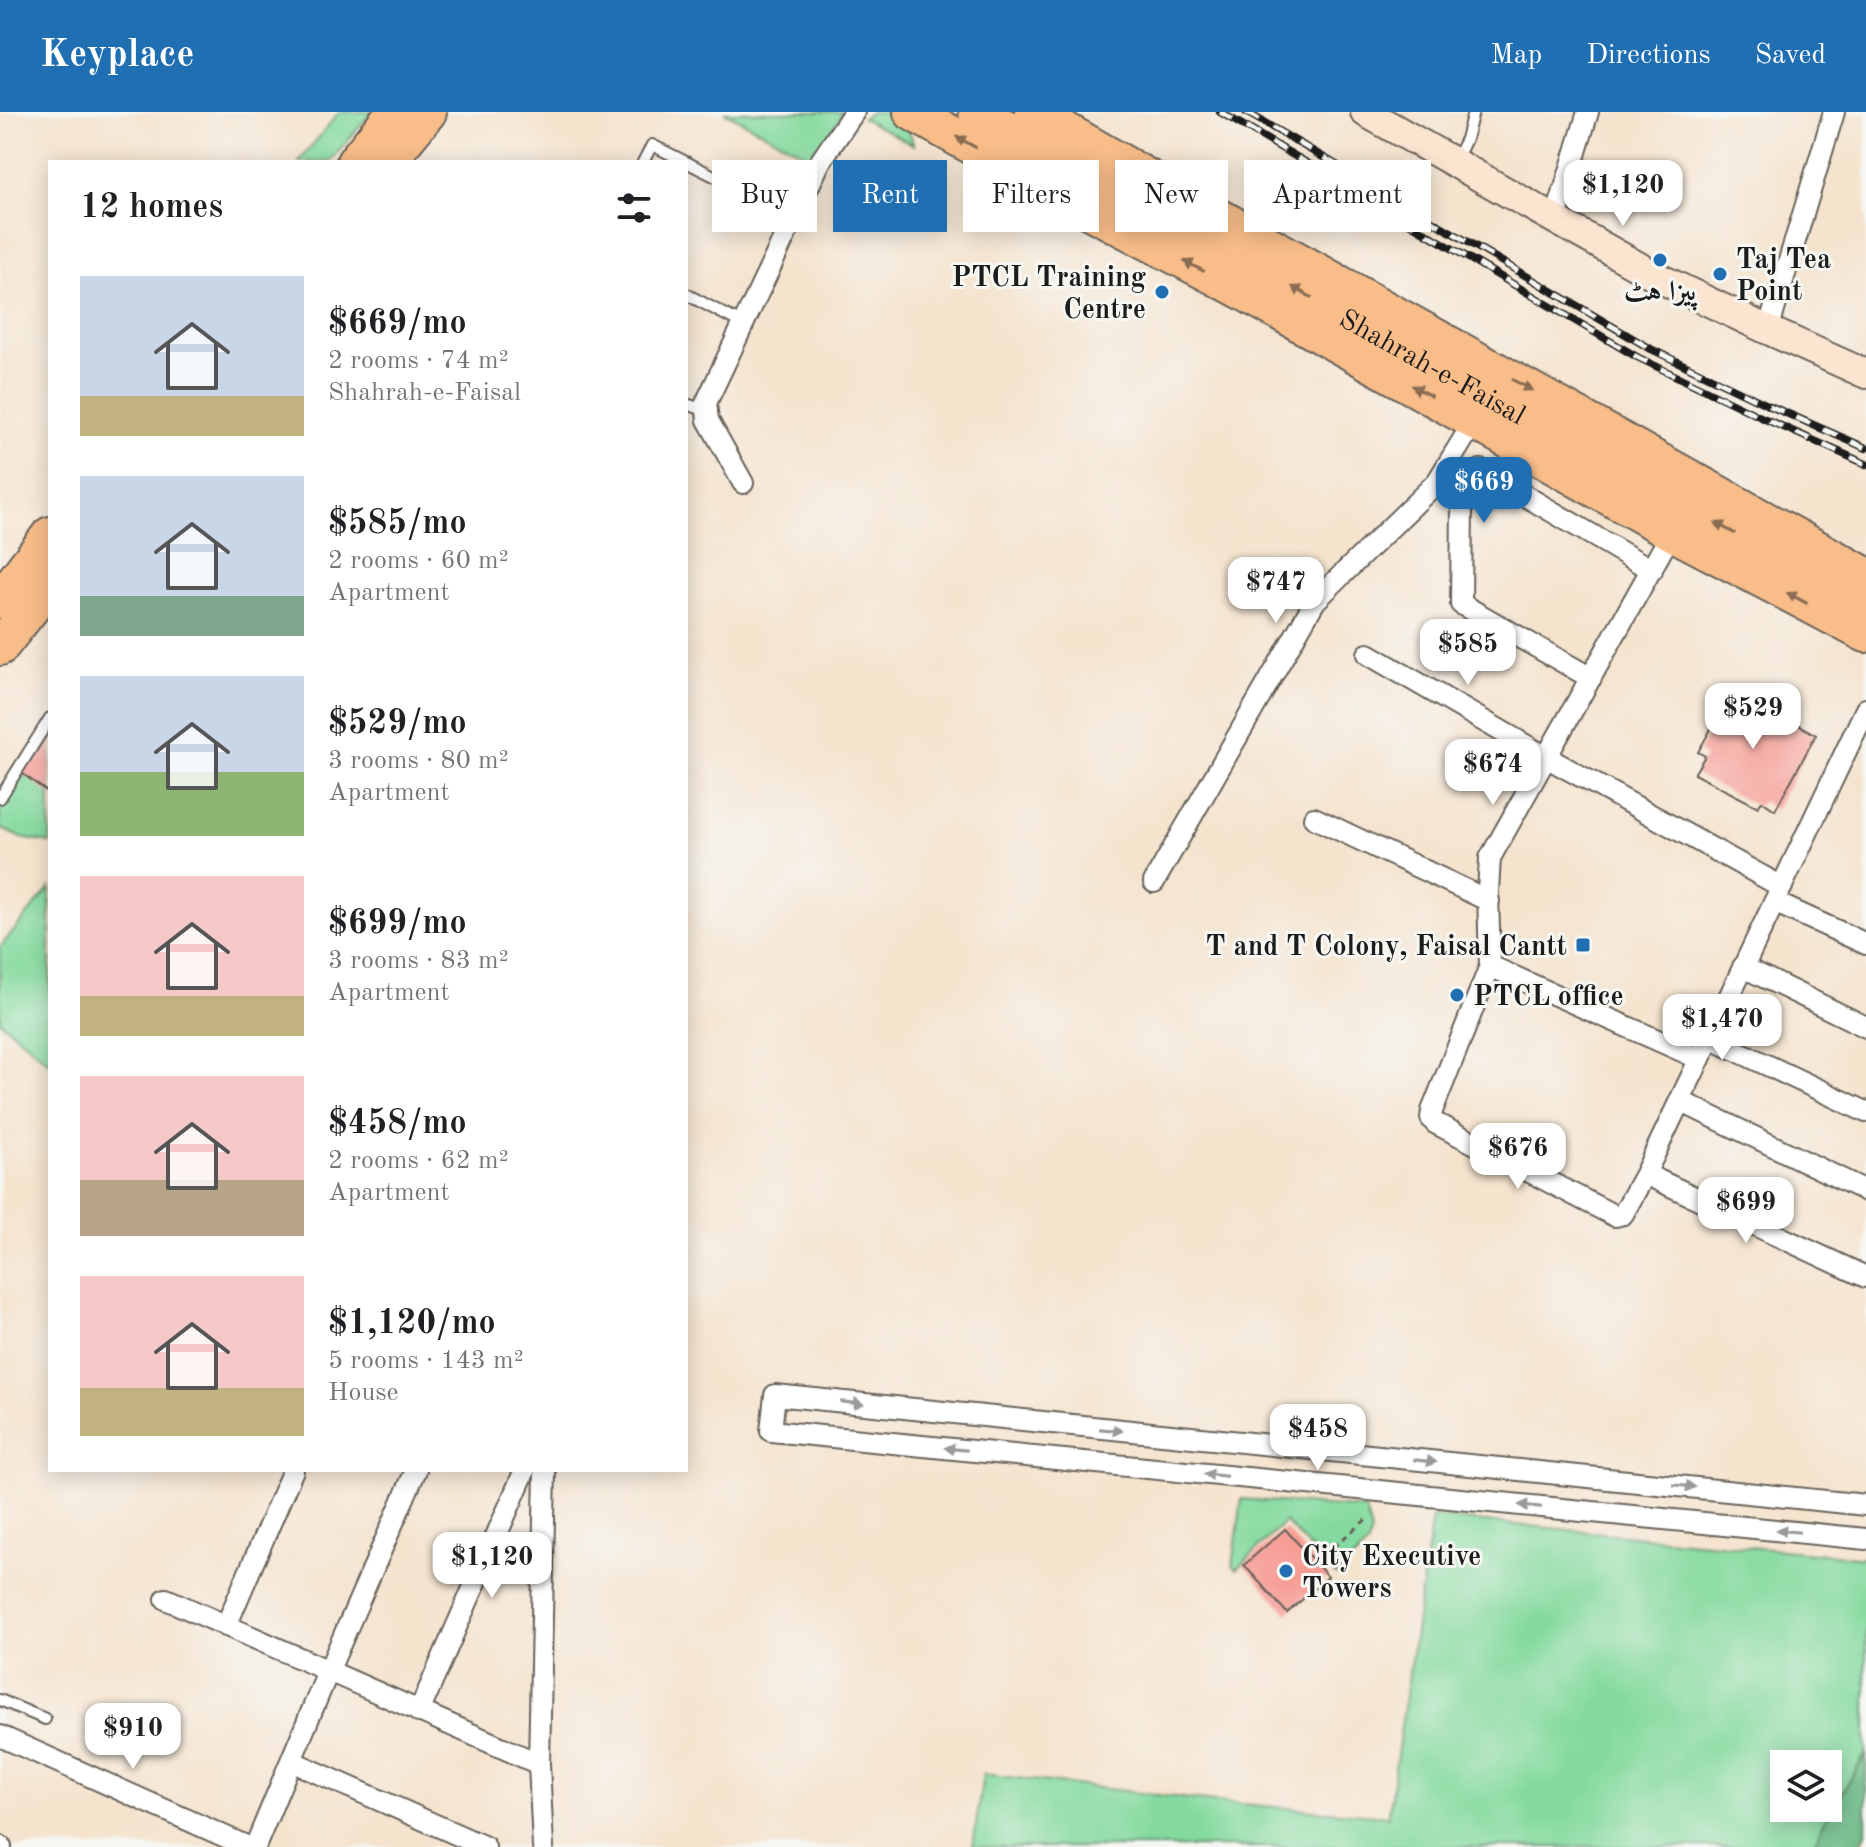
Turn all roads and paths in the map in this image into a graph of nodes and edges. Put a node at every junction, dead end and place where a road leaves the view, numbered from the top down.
1 (395, 112) edge
2 (428, 112) edge
3 (854, 112) edge
4 (912, 112) edge
5 (977, 112) edge
6 (1033, 112) edge
7 (1365, 112) edge
8 (1473, 112) edge
9 (1588, 112) edge
10 (1834, 112) edge
11 (357, 160) edge
12 (389, 160) edge
13 (644, 160) edge
14 (682, 160) edge
15 (688, 163) edge
16 (1454, 163) junction
17 (817, 168) edge
18 (1115, 172) edge
19 (712, 175) edge
20 (1115, 177) edge
21 (1555, 221) junction
22 (786, 232) edge
23 (1208, 232) edge
24 (1221, 232) edge
25 (688, 295) edge
26 (743, 324) junction
27 (1768, 330) junction
28 (1866, 374) edge
29 (696, 407) edge
30 (1475, 420) junction
31 (743, 483) dead end
32 (1672, 532) junction
33 (48, 538) edge
34 (1652, 570) junction
35 (1866, 576) edge
36 (48, 587) edge
37 (0, 600) edge
38 (1866, 607) edge
39 (1866, 634) edge
40 (0, 647) edge
41 (1368, 654) dead end
42 (1591, 678) junction
43 (1866, 709) edge
44 (48, 721) edge
45 (1546, 757) junction
46 (0, 798) edge
47 (1314, 818) dead end
48 (1154, 882) dead end
49 (1778, 894) junction
50 (1489, 901) junction
51 (1866, 944) edge
52 (1490, 966) junction
53 (1743, 967) junction
54 (1866, 1027) edge
55 (1710, 1038) junction
56 (1700, 1059) junction
57 (1680, 1101) junction
58 (1866, 1112) edge
59 (1645, 1174) junction
60 (1866, 1191) edge
61 (1866, 1277) edge
62 (1045, 1424) junction
63 (1042, 1457) junction
64 (292, 1472) edge
65 (415, 1472) edge
66 (524, 1472) edge
67 (545, 1472) edge
68 (1625, 1480) junction
69 (1866, 1505) edge
70 (1622, 1515) junction
71 (1368, 1518) dead end
72 (1866, 1539) edge
73 (1315, 1562) dead end
74 (166, 1599) dead end
75 (226, 1626) junction
76 (328, 1672) junction
77 (0, 1700) edge
78 (419, 1712) junction
79 (45, 1719) dead end
80 (0, 1736) edge
81 (291, 1761) junction
82 (539, 1764) junction
83 (248, 1847) edge
84 (255, 1847) edge
85 (485, 1847) edge
86 (543, 1847) edge

1 - 11 highway
2 - 12 highway
3 - 17 street
30 -> 4 highway
5 - 20 highway
6 - 18 highway
7 - 16 street
8 - 16 lane
9 - 21 street
10 - 27 street
13 - 14 lane
15 - 19 lane
16 - 21 street
21 - 27 street
22 - 26 street
38 -> 23 highway, Shahrah-e-Faisal
24 -> 35 highway, Shahrah-e-Faisal
25 - 26 lane
26 - 29 street
27 - 28 street
29 - 31 street
30 - 32 highway
30 - 48 street
32 - 34 street
39 -> 32 highway
33 - 37 highway
34 - 42 street
34 - 42 street
36 - 40 highway
41 - 45 street
42 - 45 street
43 - 49 street
44 - 46 lane
45 - 49 street
45 - 50 street
47 - 50 street
49 - 51 street
49 - 53 street
50 - 52 street
52 - 56 street
52 - 59 street
53 - 54 street
53 - 55 street
55 - 56 street
55 - 58 street
56 - 57 street
57 - 59 street
57 - 60 street
59 - 61 street
62 - 63 street
63 -> 62 street
62 -> 68 street
70 -> 63 street
64 - 75 street
65 - 76 street
66 - 78 street
67 - 82 street
68 -> 69 street
68 - 70 street
72 -> 70 street
71 - 73 path
74 - 75 street
75 - 76 street
76 - 78 street
76 - 81 street
77 - 79 lane
78 - 82 street
80 - 83 street
81 - 84 street
81 - 85 street
82 - 86 street

